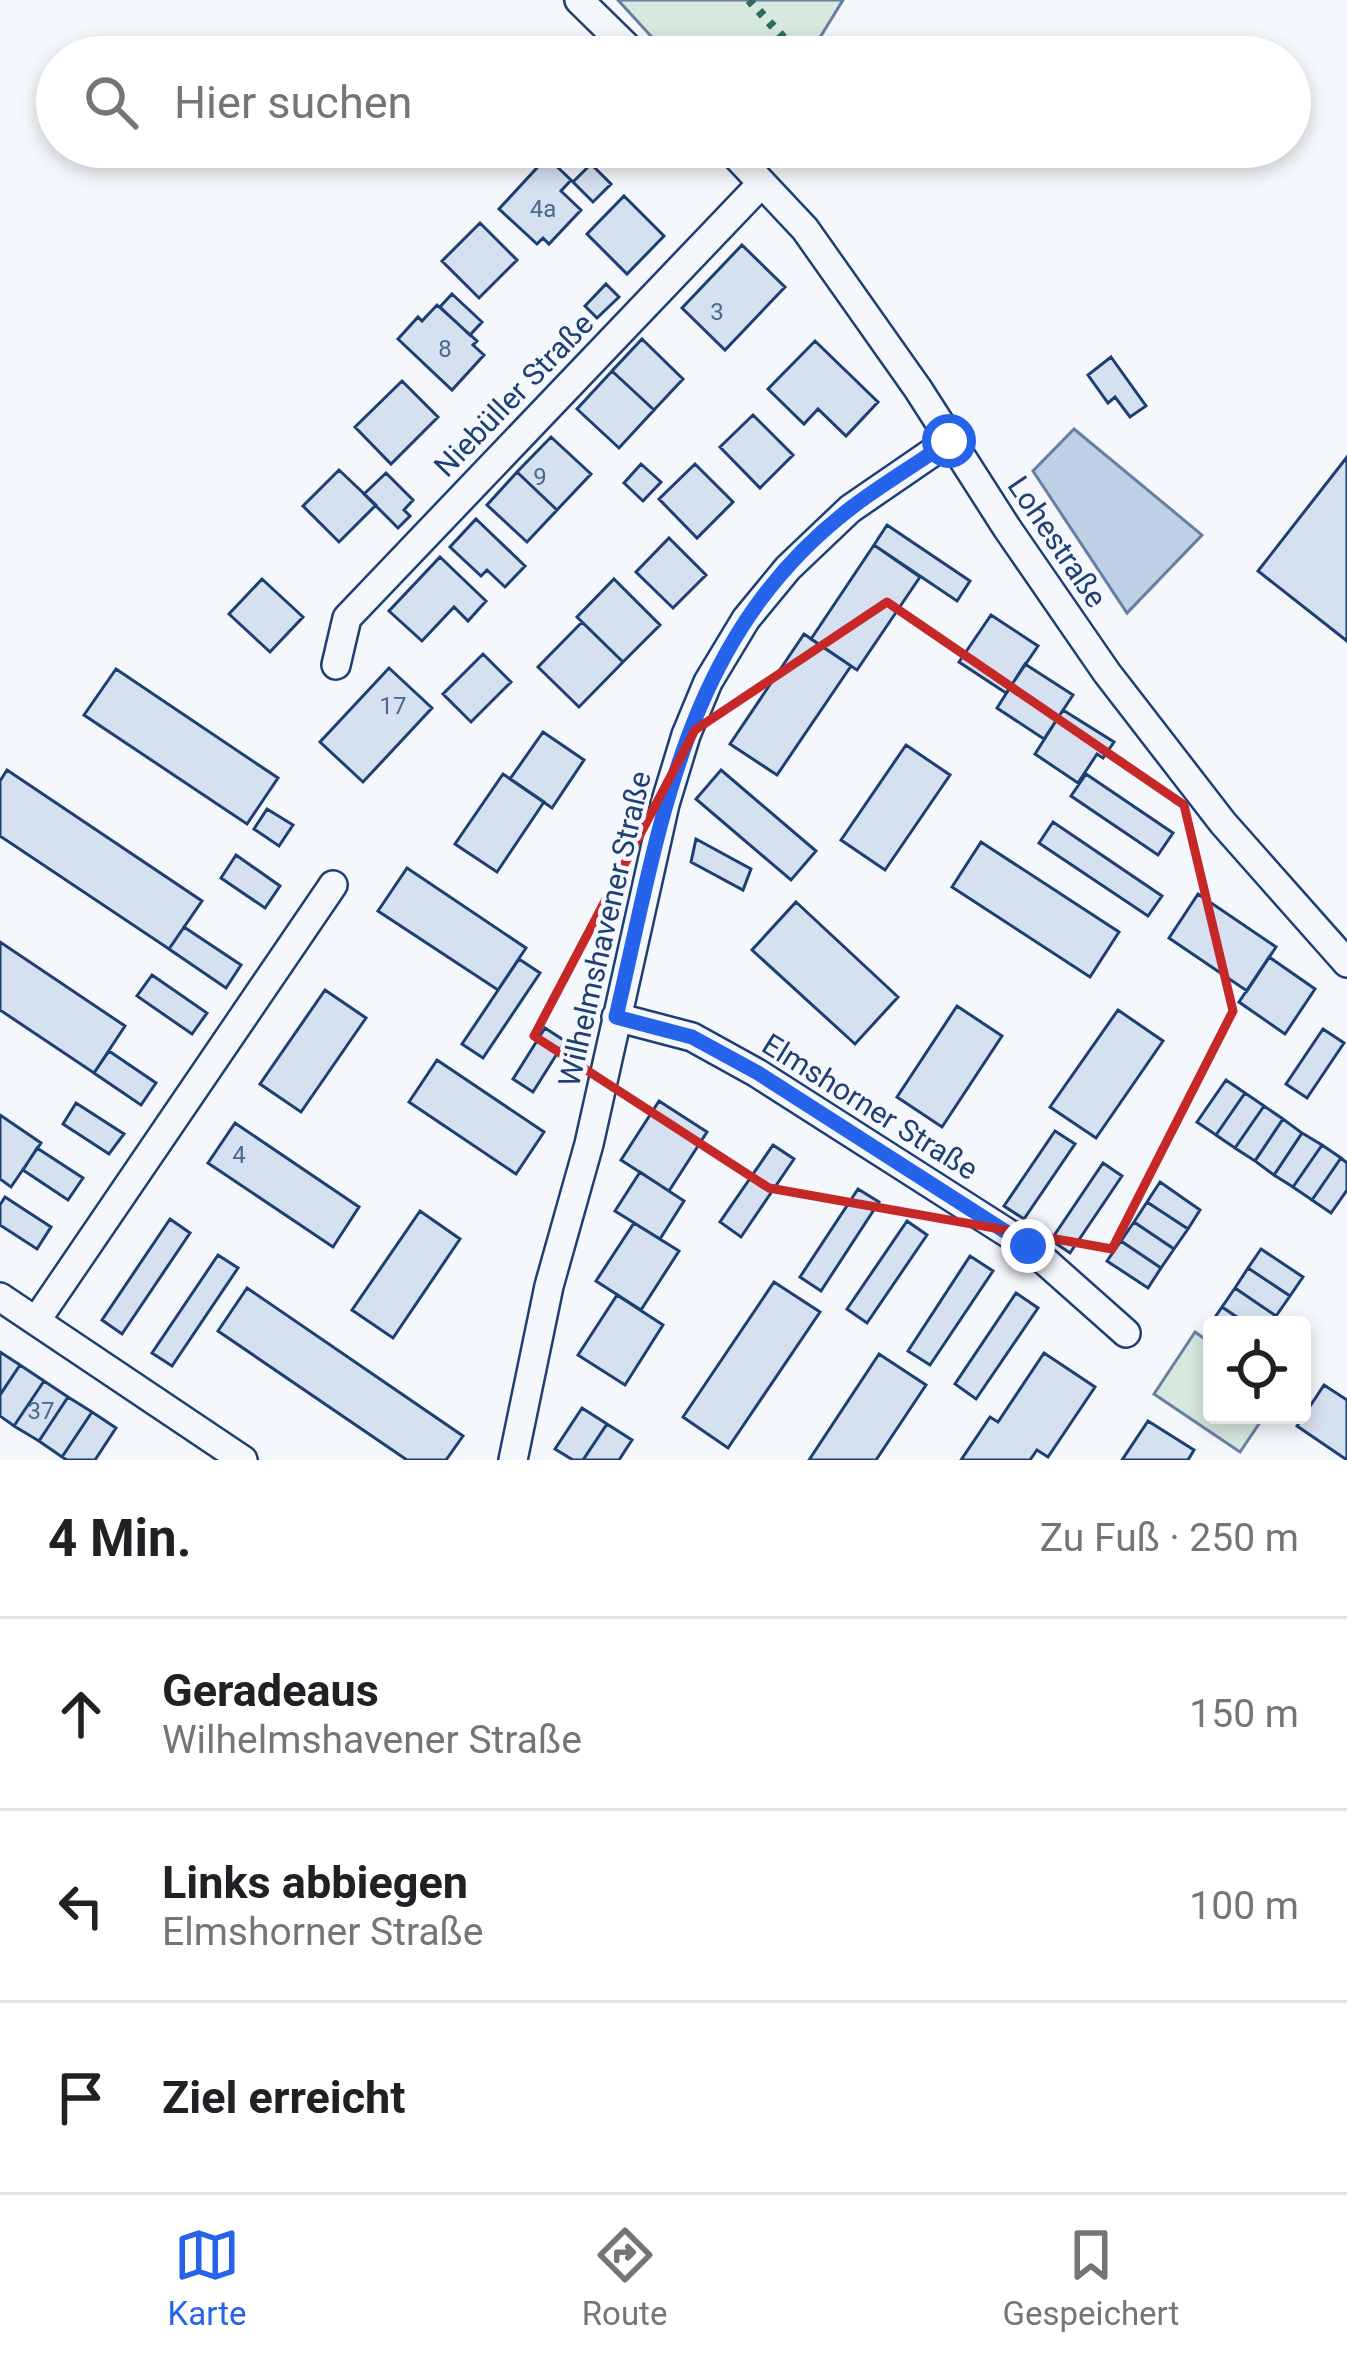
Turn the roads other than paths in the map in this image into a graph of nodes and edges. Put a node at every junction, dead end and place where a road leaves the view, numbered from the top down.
1 (579, 0) edge
2 (616, 36) edge
3 (748, 168) edge
4 (762, 183) junction
5 (949, 441) junction
6 (336, 665) dead end
7 (334, 885) dead end
8 (1347, 963) edge
9 (616, 1017) junction
10 (0, 1297) edge
11 (36, 1321) junction
12 (1126, 1333) dead end
13 (243, 1460) edge
14 (513, 1460) edge

1 - 2 street
3 - 4 street, Lohestraße
4 - 5 street, Lohestraße
4 - 6 street, Niebüller Straße
5 - 8 street, Lohestraße
5 - 9 street, Wilhelmshavener Straße
7 - 11 street
9 - 12 street, Elmshorner Straße
9 - 14 street, Wilhelmshavener Straße
10 - 11 street
11 - 13 street

